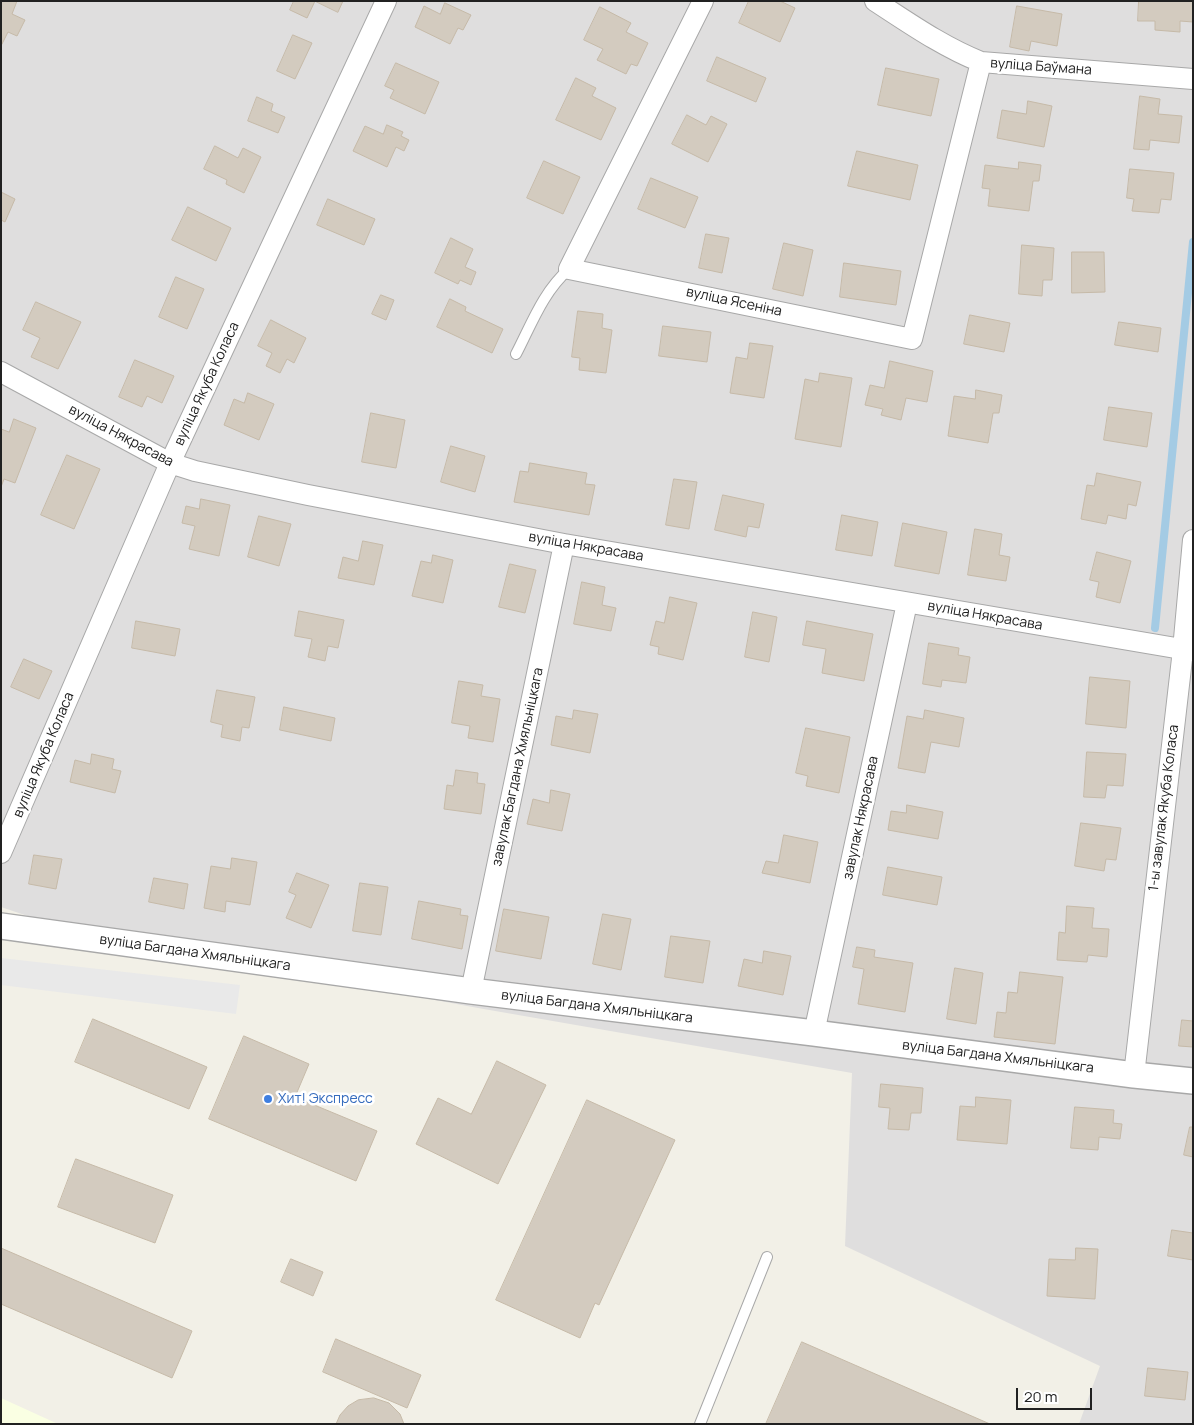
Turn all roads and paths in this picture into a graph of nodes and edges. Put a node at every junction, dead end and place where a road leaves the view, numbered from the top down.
1 (386, 1) edge
2 (703, 1) edge
3 (875, 1) edge
4 (981, 62) junction
5 (1193, 79) edge
6 (569, 268) junction
7 (516, 354) dead end
8 (1, 372) edge
9 (170, 463) junction
10 (1193, 540) edge
11 (564, 544) junction
12 (907, 603) junction
13 (1188, 650) edge
14 (1, 853) edge
15 (1, 926) edge
16 (471, 991) junction
17 (814, 1033) junction
18 (1134, 1075) junction
19 (1193, 1081) edge
20 (768, 1257) dead end
21 (700, 1424) edge

1 - 9 street, вуліца Якуба Коласа
2 - 6 street
3 - 4 street, вуліца Баўмана
4 - 5 street, вуліца Баўмана
4 - 6 street, вуліца Ясеніна
6 - 7 lane
8 - 9 street, вуліца Някрасава
9 - 11 street, вуліца Някрасава
9 - 14 street, вуліца Якуба Коласа
10 - 13 street, 1-ы завулак Якуба Коласа
11 - 12 street, вуліца Някрасава
11 - 16 street, завулак Багдана Хмяльніцкага
12 - 13 street, вуліца Някрасава
12 - 17 street, завулак Някрасава
13 - 18 street, 1-ы завулак Якуба Коласа
15 - 16 street, вуліца Багдана Хмяльніцкага
16 - 17 street, вуліца Багдана Хмяльніцкага
17 - 18 street, вуліца Багдана Хмяльніцкага
18 - 19 street, вуліца Багдана Хмяльніцкага
20 - 21 lane

